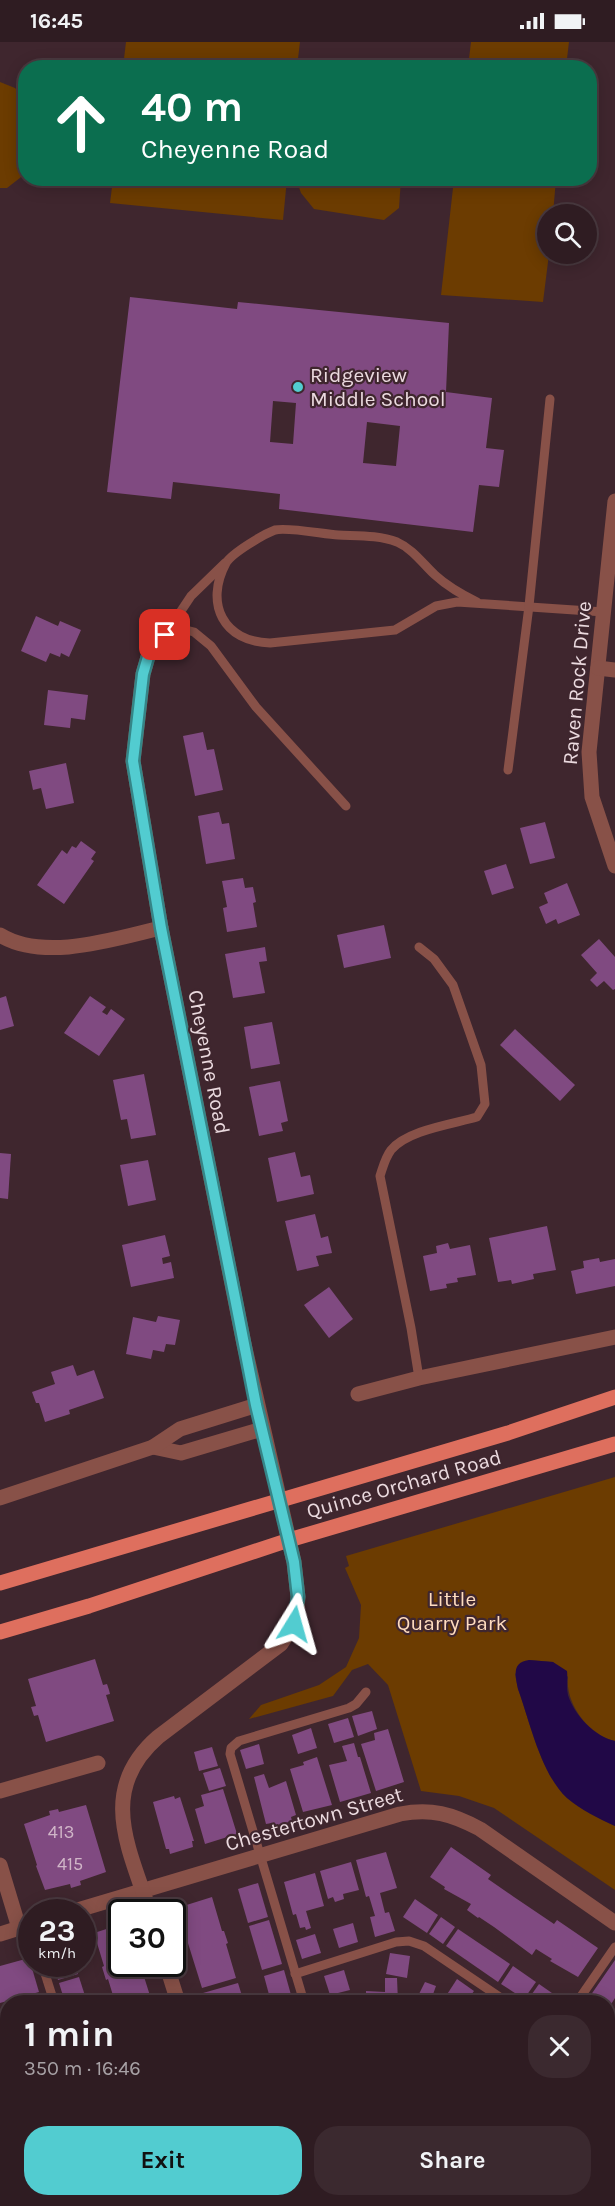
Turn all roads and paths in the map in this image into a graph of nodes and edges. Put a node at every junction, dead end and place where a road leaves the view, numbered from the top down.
1 (550, 399) dead end
2 (615, 501) edge
3 (227, 561) junction
4 (477, 602) junction
5 (529, 606) junction
6 (604, 612) junction
7 (165, 635) junction
8 (598, 668) junction
9 (615, 670) edge
10 (508, 770) dead end
11 (346, 806) dead end
12 (615, 866) edge
13 (161, 928) junction
14 (0, 935) edge
15 (418, 947) dead end
16 (615, 1337) edge
17 (419, 1378) junction
18 (358, 1394) dead end
19 (615, 1397) edge
20 (256, 1405) junction
21 (262, 1429) junction
22 (615, 1444) edge
23 (153, 1447) junction
24 (0, 1498) edge
25 (280, 1500) junction
26 (289, 1540) junction
27 (0, 1583) edge
28 (0, 1632) edge
29 (366, 1692) dead end
30 (98, 1763) dead end
31 (0, 1791) edge
32 (259, 1856) junction
33 (0, 1865) edge
34 (143, 1891) junction
35 (146, 1899) edge
36 (18, 1904) edge
37 (96, 1905) edge
38 (615, 1923) edge
39 (18, 1929) edge
40 (0, 1934) edge
41 (615, 1947) edge
42 (295, 1974) junction
43 (46, 1977) edge
44 (170, 1977) edge
45 (52, 1995) edge
46 (176, 1995) edge
47 (302, 1995) edge
48 (497, 1995) edge
49 (582, 1995) edge

1 - 5 lane
2 - 6 street, Raven Rock Drive
3 - 4 lane
3 - 4 lane
3 - 7 lane
4 - 5 lane
5 - 6 lane
5 - 10 lane
6 - 8 street, Raven Rock Drive
7 - 11 lane
7 - 13 street, Cheyenne Road
8 - 9 street
8 - 12 street, Raven Rock Drive
13 - 14 street
13 - 20 street, Cheyenne Road
15 - 17 lane
16 - 17 street
17 - 18 street
19 - 25 main road, Quince Orchard Road
20 - 21 street, Cheyenne Road
20 - 23 street
21 - 23 street
21 - 25 street, Cheyenne Road
22 - 26 main road, Quince Orchard Road
23 - 24 street
25 - 26 street, Cheyenne Road
25 - 27 main road, Quince Orchard Road
26 - 28 main road, Quince Orchard Road
26 - 34 street, Cheyenne Road
29 - 32 lane
30 - 31 street
32 - 34 street, Chestertown Street
32 - 38 street, Chestertown Street
32 - 42 lane
33 - 36 street
34 - 35 street, Cheyenne Road
34 - 37 street, Chestertown Street
39 - 40 street
41 - 49 lane
42 - 47 lane
42 - 48 lane
43 - 45 lane
44 - 46 street

